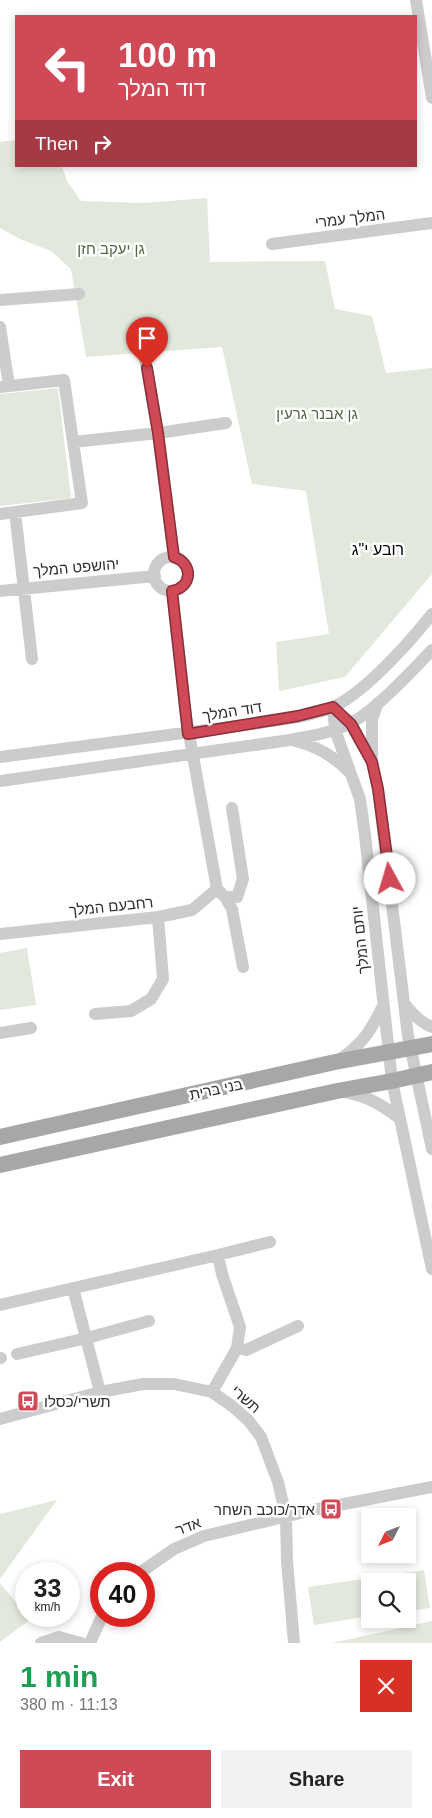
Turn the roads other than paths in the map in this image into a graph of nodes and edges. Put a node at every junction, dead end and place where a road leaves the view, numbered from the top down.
1 (416, 0) edge
2 (432, 98) edge
3 (432, 223) edge
4 (272, 244) dead end
5 (79, 294) dead end
6 (0, 300) edge
7 (0, 327) edge
8 (141, 335) dead end
9 (4, 386) edge
10 (226, 423) dead end
11 (158, 433) junction
12 (73, 442) junction
13 (15, 512) junction
14 (0, 514) edge
15 (174, 557) junction
16 (154, 576) junction
17 (24, 588) junction
18 (0, 590) edge
19 (172, 591) junction
20 (432, 614) edge
21 (432, 650) edge
22 (32, 659) dead end
23 (378, 702) junction
24 (333, 707) junction
25 (351, 724) junction
26 (335, 730) junction
27 (188, 734) junction
28 (290, 740) junction
29 (192, 754) junction
30 (0, 757) edge
31 (372, 762) junction
32 (353, 777) junction
33 (0, 781) edge
34 (232, 808) dead end
35 (221, 893) junction
36 (158, 917) junction
37 (0, 934) edge
38 (242, 966) dead end
39 (403, 1001) junction
40 (383, 1006) junction
41 (95, 1014) dead end
42 (432, 1027) edge
43 (31, 1028) dead end
44 (0, 1033) edge
45 (432, 1044) edge
46 (410, 1049) junction
47 (389, 1052) junction
48 (334, 1062) junction
49 (432, 1072) edge
50 (416, 1076) junction
51 (392, 1081) junction
52 (337, 1091) junction
53 (432, 1109) edge
54 (399, 1118) junction
55 (428, 1129) junction
56 (0, 1137) edge
57 (432, 1149) edge
58 (0, 1164) edge
59 (270, 1242) dead end
60 (218, 1255) junction
61 (432, 1270) edge
62 (73, 1288) junction
63 (0, 1305) edge
64 (149, 1321) dead end
65 (298, 1326) dead end
66 (87, 1338) junction
67 (237, 1348) junction
68 (17, 1354) dead end
69 (100, 1392) junction
70 (212, 1392) junction
71 (0, 1419) edge
72 (432, 1487) edge
73 (286, 1516) junction
74 (155, 1562) edge
75 (97, 1627) edge
76 (41, 1643) edge
77 (80, 1643) edge
78 (90, 1643) edge
79 (294, 1643) edge

1 - 2 street
3 - 4 street, המלך עמרי
5 - 6 street
7 - 9 street
8 - 11 street
9 - 12 street
10 - 11 street
11 - 12 street
11 - 15 street
12 - 13 street
13 - 14 street
13 - 17 street
15 - 16 street
15 - 19 street
16 - 17 street, יהושפט המלך
16 - 19 street
17 - 18 street, יהושפט המלך
17 - 22 street
19 - 27 street
20 - 24 street, דוד המלך
21 - 23 street
23 - 25 street
23 - 31 street
24 - 25 street
24 - 26 street, יותם המלך
24 - 27 street, דוד המלך
25 - 26 street
25 - 31 street
26 - 28 street
26 - 32 street, יותם המלך
27 - 29 street
27 - 30 street, דוד המלך
28 - 29 street
28 - 32 street
29 - 33 street
29 - 35 street
31 - 39 street
32 - 40 street, יותם המלך
34 - 35 street, רחבעם המלך
35 - 36 street, רחבעם המלך
35 - 38 street
36 - 37 street, רחבעם המלך
36 - 41 street
39 - 42 street
39 - 46 street
40 - 47 street, יותם המלך
40 - 48 street
43 - 44 street
45 - 46 main road, בני ברית
46 - 47 main road, בני ברית
46 - 50 street
47 - 48 main road, בני ברית
47 - 51 street, יותם המלך
48 - 56 main road, בני ברית
49 - 50 main road, בני ברית
50 - 51 main road, בני ברית
50 - 55 street
51 - 52 main road, בני ברית
51 - 54 street, יותם המלך
52 - 54 street
52 - 58 main road, בני ברית
53 - 55 street
54 - 61 street, יותם המלך
55 - 57 street
59 - 60 street
60 - 62 street
60 - 67 street
62 - 63 street
62 - 66 street
64 - 66 street
65 - 67 street
66 - 68 street
66 - 69 street
67 - 70 street
69 - 70 street, תשרי
69 - 71 street, תשרי
70 - 73 street, תשרי
72 - 73 street, אדר
73 - 74 street, אדר
73 - 79 street, תשרי
75 - 78 street
76 - 77 street

